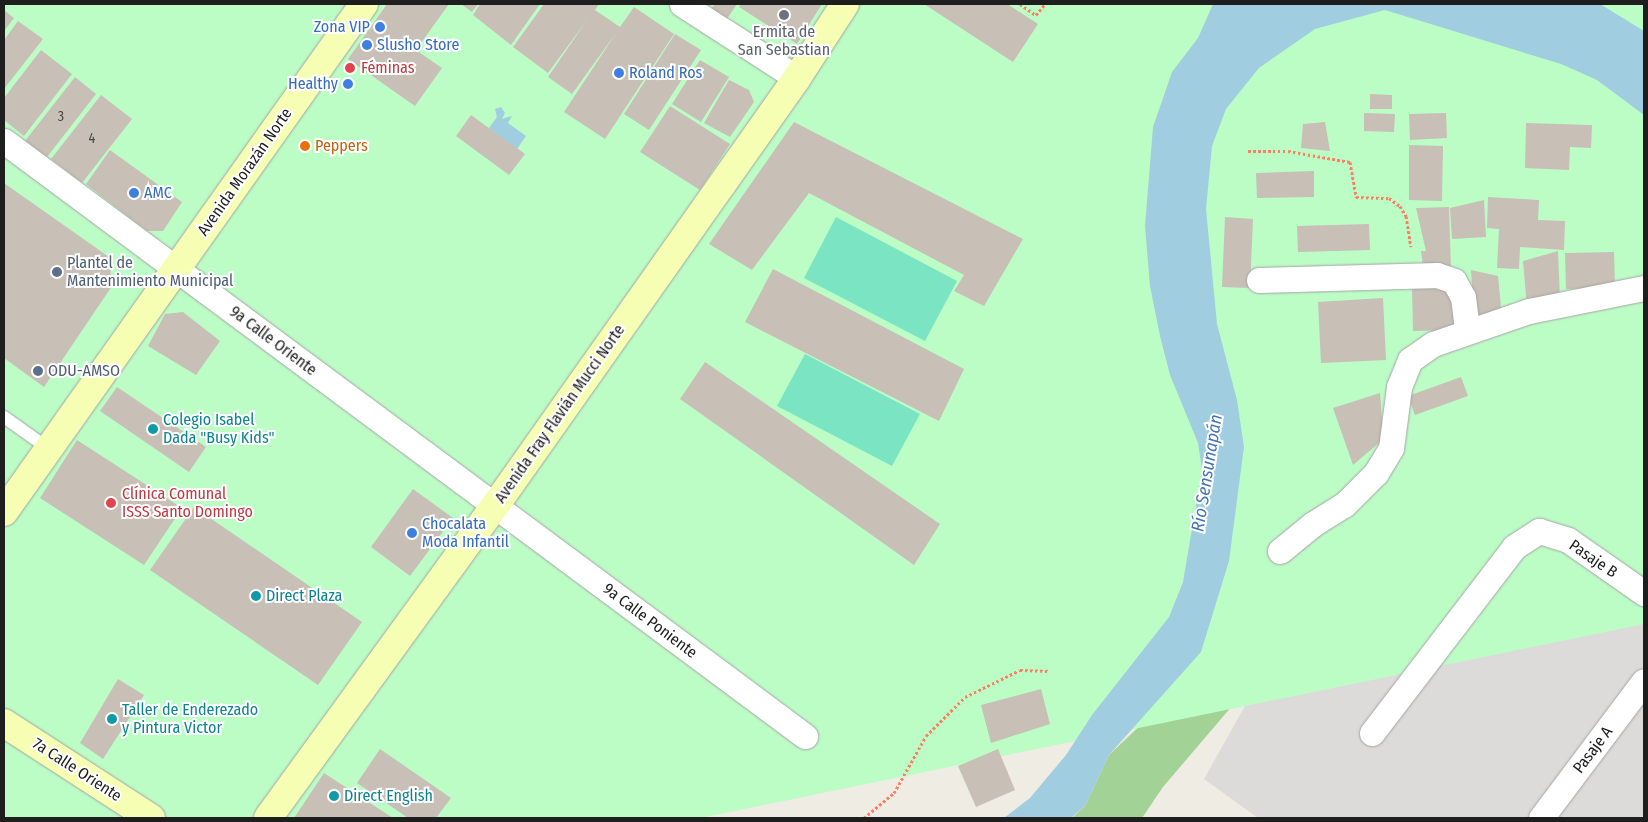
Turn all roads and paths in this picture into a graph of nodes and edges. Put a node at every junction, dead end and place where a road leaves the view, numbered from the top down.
1 (364, 4) edge
2 (682, 4) edge
3 (846, 4) edge
4 (1020, 4) edge
5 (1045, 4) edge
6 (797, 78) junction
7 (4, 141) edge
8 (1248, 151) dead end
9 (176, 268) junction
10 (1414, 274) junction
11 (1259, 280) dead end
12 (1644, 288) edge
13 (1467, 331) junction
14 (4, 417) edge
15 (49, 449) junction
16 (495, 506) junction
17 (4, 512) edge
18 (1280, 551) dead end
19 (1644, 593) edge
20 (1050, 671) dead end
21 (1644, 681) edge
22 (4, 722) edge
23 (1372, 733) dead end
24 (805, 736) dead end
25 (151, 818) edge
26 (268, 818) edge
27 (864, 818) edge
28 (1541, 818) edge

1 - 9 main road, Avenida Morazán Norte
2 - 6 street
3 - 6 main road, Avenida Fray Flavián Mucci Norte
4 - 5 path
6 - 16 main road, Avenida Fray Flavián Mucci Norte
7 - 9 street, 9a Calle Oriente
8 - 10 path
9 - 15 main road, Avenida Morazán Norte
9 - 16 street, 9a Calle Oriente
10 - 11 street
10 - 13 street
12 - 13 street
13 - 18 street
14 - 15 lane
15 - 17 main road, Avenida Morazán Norte
16 - 24 street, 9a Calle Poniente
16 - 26 main road, Avenida Fray Flavián Mucci Norte
19 - 23 street, Pasaje B
20 - 27 path
21 - 28 street, Pasaje A
22 - 25 main road, 7a Calle Oriente

